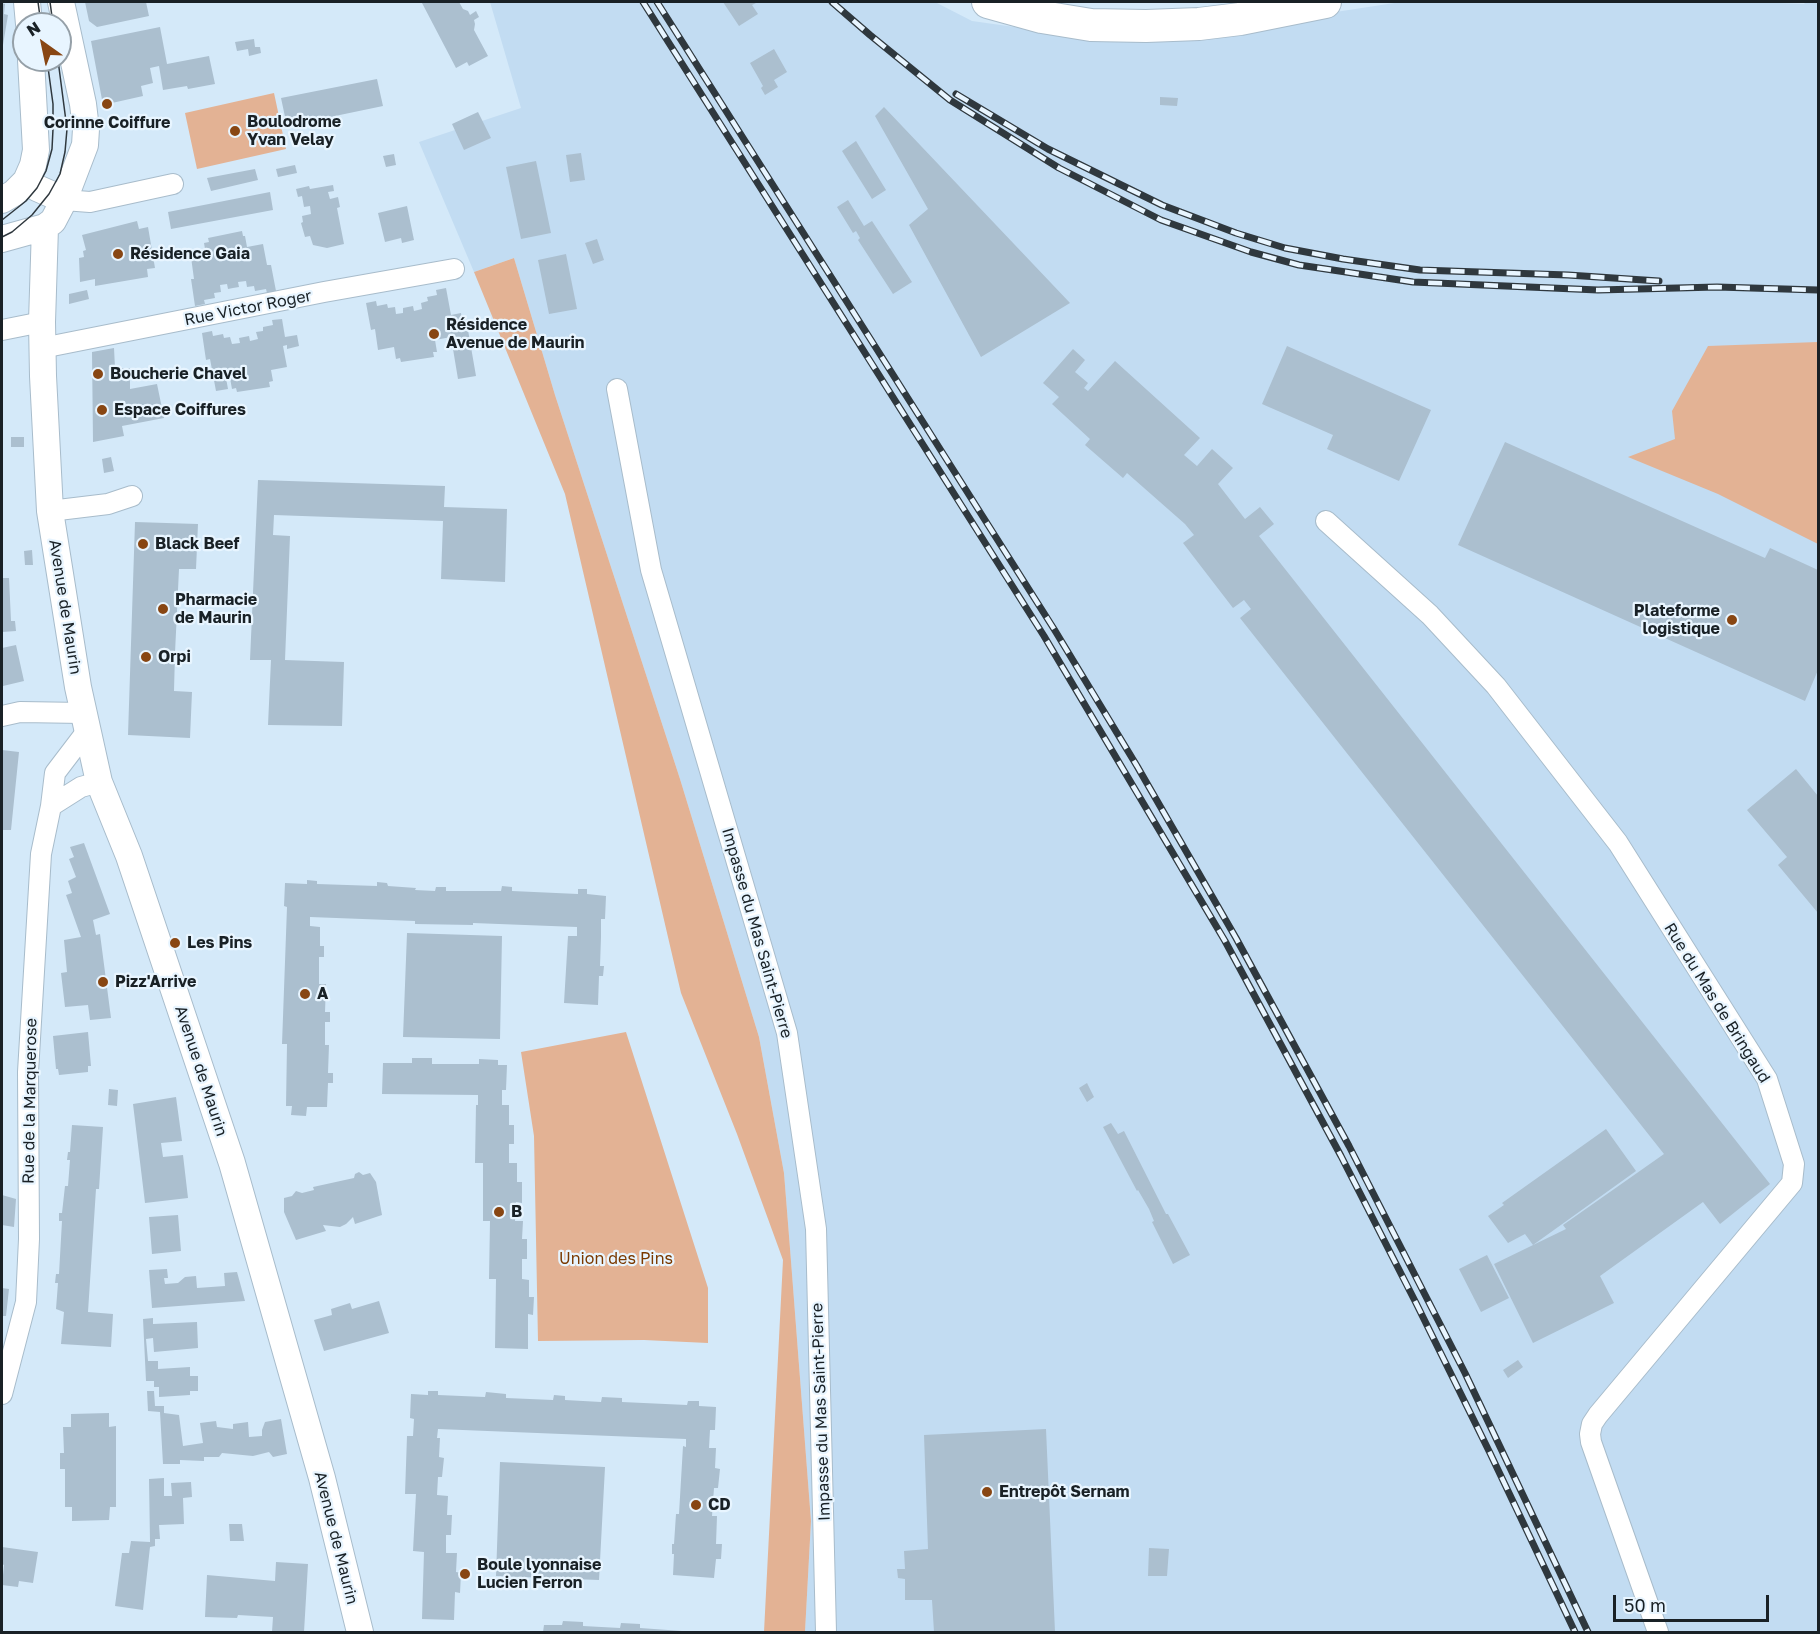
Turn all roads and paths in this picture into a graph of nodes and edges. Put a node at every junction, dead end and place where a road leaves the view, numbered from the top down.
1 (61, 2) edge
2 (988, 2) edge
3 (1325, 2) edge
4 (32, 72) edge
5 (173, 184) dead end
6 (14, 191) edge
7 (64, 201) junction
8 (45, 227) junction
9 (2, 239) edge
10 (454, 269) dead end
11 (42, 322) junction
12 (2, 330) edge
13 (42, 348) junction
14 (617, 389) dead end
15 (132, 496) dead end
16 (50, 511) junction
17 (1326, 521) dead end
18 (2, 716) edge
19 (85, 722) junction
20 (99, 782) junction
21 (51, 806) junction
22 (2, 1394) edge
23 (360, 1632) edge
24 (826, 1632) edge
25 (1658, 1632) edge

1 - 7 street
2 - 3 main road
4 - 6 street
5 - 7 street
6 - 7 street
7 - 8 street
8 - 9 street
8 - 11 street, Avenue de Maurin
10 - 13 street, Rue Victor Roger
11 - 12 street
11 - 13 street, Avenue de Maurin
13 - 16 street, Avenue de Maurin
14 - 24 street, Impasse du Mas Saint-Pierre
15 - 16 street
16 - 19 street, Avenue de Maurin
17 - 25 street, Rue du Mas de Bringaud
18 - 19 street
19 - 20 street, Avenue de Maurin
19 - 21 street, Rue de la Marquerose
20 - 21 street
20 - 23 street, Avenue de Maurin
21 - 22 street, Rue de la Marquerose

